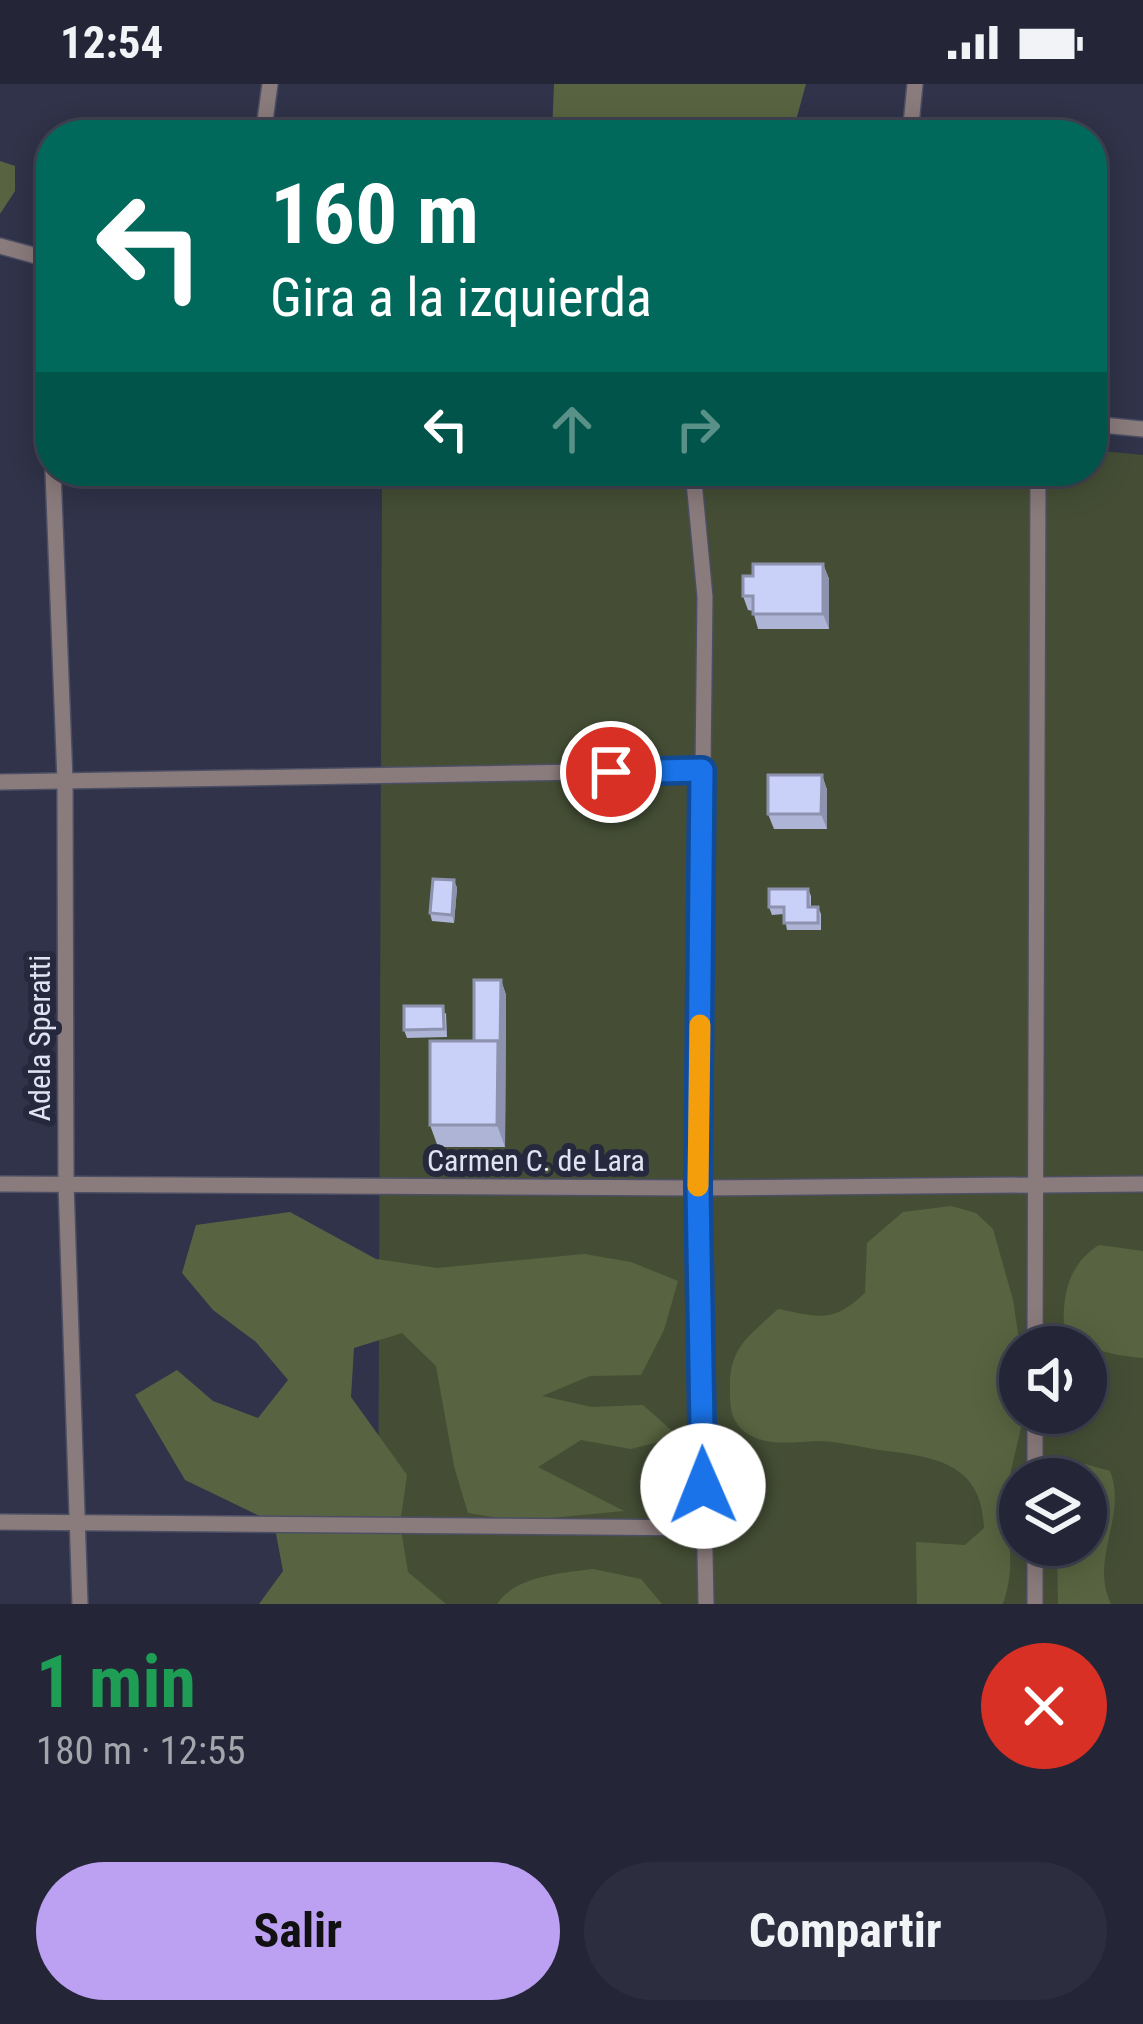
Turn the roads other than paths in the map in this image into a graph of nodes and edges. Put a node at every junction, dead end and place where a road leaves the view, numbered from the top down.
1 (270, 84) edge
2 (915, 84) edge
3 (265, 120) edge
4 (911, 120) edge
5 (0, 247) edge
6 (36, 257) edge
7 (1107, 425) edge
8 (1143, 429) edge
9 (53, 486) edge
10 (694, 486) edge
11 (1038, 486) edge
12 (702, 770) junction
13 (65, 781) junction
14 (0, 782) edge
15 (0, 1184) edge
16 (66, 1184) junction
17 (1143, 1184) edge
18 (1035, 1187) junction
19 (698, 1188) junction
20 (1035, 1326) edge
21 (78, 1520) junction
22 (0, 1522) edge
23 (704, 1528) junction
24 (1035, 1566) edge
25 (80, 1604) edge
26 (706, 1604) edge
27 (1035, 1604) edge

1 - 3 lane
2 - 4 lane
5 - 6 lane
7 - 8 lane
9 - 13 lane, Adela Speratti
10 - 12 lane
11 - 18 lane
12 - 13 lane
12 - 19 lane
13 - 14 lane
13 - 16 lane, Adela Speratti
15 - 16 lane, Carmen C. de Lara
16 - 19 lane, Carmen C. de Lara
16 - 21 lane, Adela Speratti
17 - 18 lane, Carmen C. de Lara
18 - 19 lane, Carmen C. de Lara
18 - 20 lane
19 - 23 lane
21 - 22 lane
21 - 23 lane
21 - 25 lane, Adela Speratti
23 - 26 lane
24 - 27 lane

